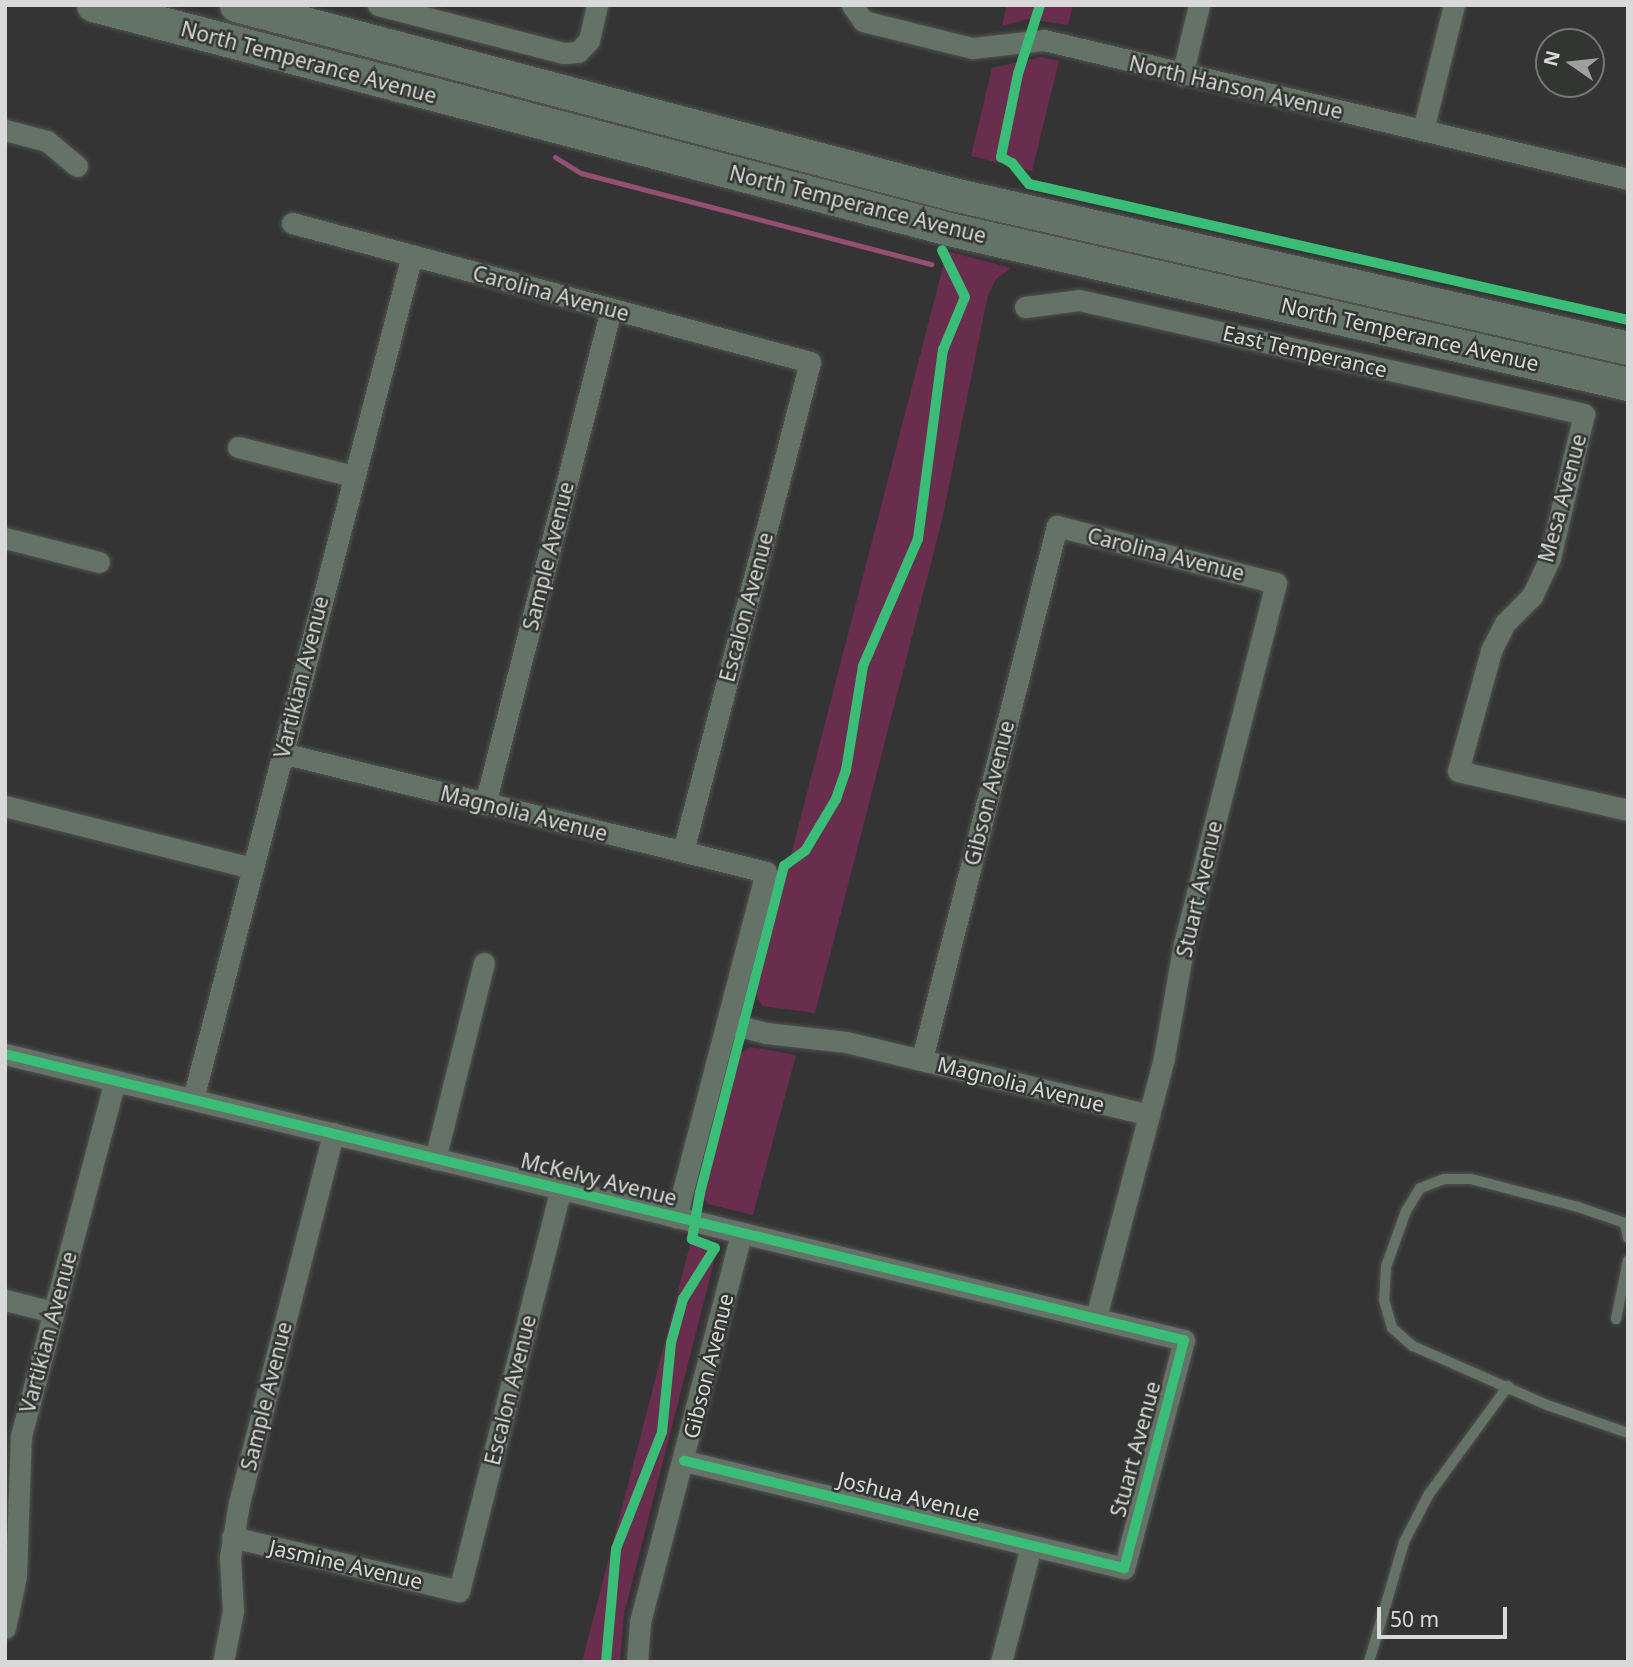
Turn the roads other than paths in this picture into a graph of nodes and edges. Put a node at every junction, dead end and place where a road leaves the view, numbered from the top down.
1 (93, 5) edge
2 (236, 5) edge
3 (597, 5) edge
4 (852, 5) edge
5 (1199, 5) edge
6 (1454, 5) edge
7 (384, 6) edge
8 (1182, 75) junction
9 (1423, 130) junction
10 (5, 131) edge
11 (77, 166) dead end
12 (1628, 179) edge
13 (292, 223) dead end
14 (412, 255) junction
15 (1025, 307) dead end
16 (611, 309) junction
17 (1628, 348) edge
18 (810, 362) joint
19 (1628, 384) edge
20 (1584, 414) joint
21 (238, 447) dead end
22 (353, 476) junction
23 (1057, 526) joint
24 (5, 538) edge
25 (99, 562) dead end
26 (1276, 583) joint
27 (282, 753) junction
28 (485, 804) junction
29 (5, 806) edge
30 (1628, 810) edge
31 (682, 851) junction
32 (252, 868) junction
33 (484, 963) dead end
34 (727, 1023) junction
35 (5, 1054) edge
36 (922, 1059) junction
37 (115, 1081) junction
38 (193, 1099) junction
39 (1149, 1115) junction
40 (333, 1133) junction
41 (435, 1159) junction
42 (561, 1189) junction
43 (676, 1217) junction
44 (741, 1233) junction
45 (1628, 1238) edge
46 (1628, 1260) edge
47 (5, 1300) edge
48 (53, 1312) junction
49 (1096, 1318) junction
50 (1616, 1319) dead end
51 (1184, 1340) joint
52 (1508, 1386) junction
53 (1628, 1433) edge
54 (684, 1461) junction
55 (12, 1524) edge
56 (232, 1536) junction
57 (1031, 1546) junction
58 (1124, 1568) joint
59 (459, 1591) joint
60 (5, 1628) edge
61 (223, 1662) edge
62 (637, 1662) edge
63 (1002, 1662) edge
64 (1369, 1662) edge

1 - 19 main road, North Temperance Avenue
2 - 17 main road, North Temperance Avenue
3 - 7 street
4 - 8 street, North Hanson Avenue
5 - 8 street
6 - 9 street
8 - 9 street, North Hanson Avenue
9 - 12 street, North Hanson Avenue
10 - 11 street
13 - 14 street, Carolina Avenue
14 - 16 street, Carolina Avenue
14 - 22 street, Vartikian Avenue
15 - 20 street, East Temperance
16 - 18 street, Carolina Avenue
16 - 28 street, Sample Avenue
18 - 31 street, Escalon Avenue
20 - 30 street, Mesa Avenue
21 - 22 street
22 - 27 street, Vartikian Avenue
23 - 26 street, Carolina Avenue
23 - 36 street, Gibson Avenue
24 - 25 street
26 - 39 street, Stuart Avenue
27 - 28 street, Magnolia Avenue
27 - 32 street, Vartikian Avenue
28 - 31 street, Magnolia Avenue
29 - 32 street
31 - 34 street, Magnolia Avenue
32 - 38 street, Vartikian Avenue
33 - 41 street
34 - 36 street, Magnolia Avenue
34 - 43 street
35 - 37 street, McKelvy Avenue
36 - 39 street, Magnolia Avenue
37 - 38 street, McKelvy Avenue
37 - 48 street, Vartikian Avenue
38 - 40 street, McKelvy Avenue
39 - 49 street, Stuart Avenue
40 - 41 street, McKelvy Avenue
40 - 56 street, Sample Avenue
41 - 42 street, McKelvy Avenue
42 - 43 street, McKelvy Avenue
42 - 59 street, Escalon Avenue
43 - 44 street, McKelvy Avenue
44 - 49 street, McKelvy Avenue
44 - 54 street, Gibson Avenue
45 - 52 lane
46 - 50 lane
47 - 48 street
48 - 55 street, Vartikian Avenue
49 - 51 street, McKelvy Avenue
51 - 58 street, Stuart Avenue
52 - 53 lane
52 - 64 lane
54 - 57 street, Joshua Avenue
54 - 62 street, Gibson Avenue
55 - 60 street, Vartikian Avenue
56 - 59 street, Jasmine Avenue
56 - 61 street, Sample Avenue
57 - 58 street, Joshua Avenue
57 - 63 street

